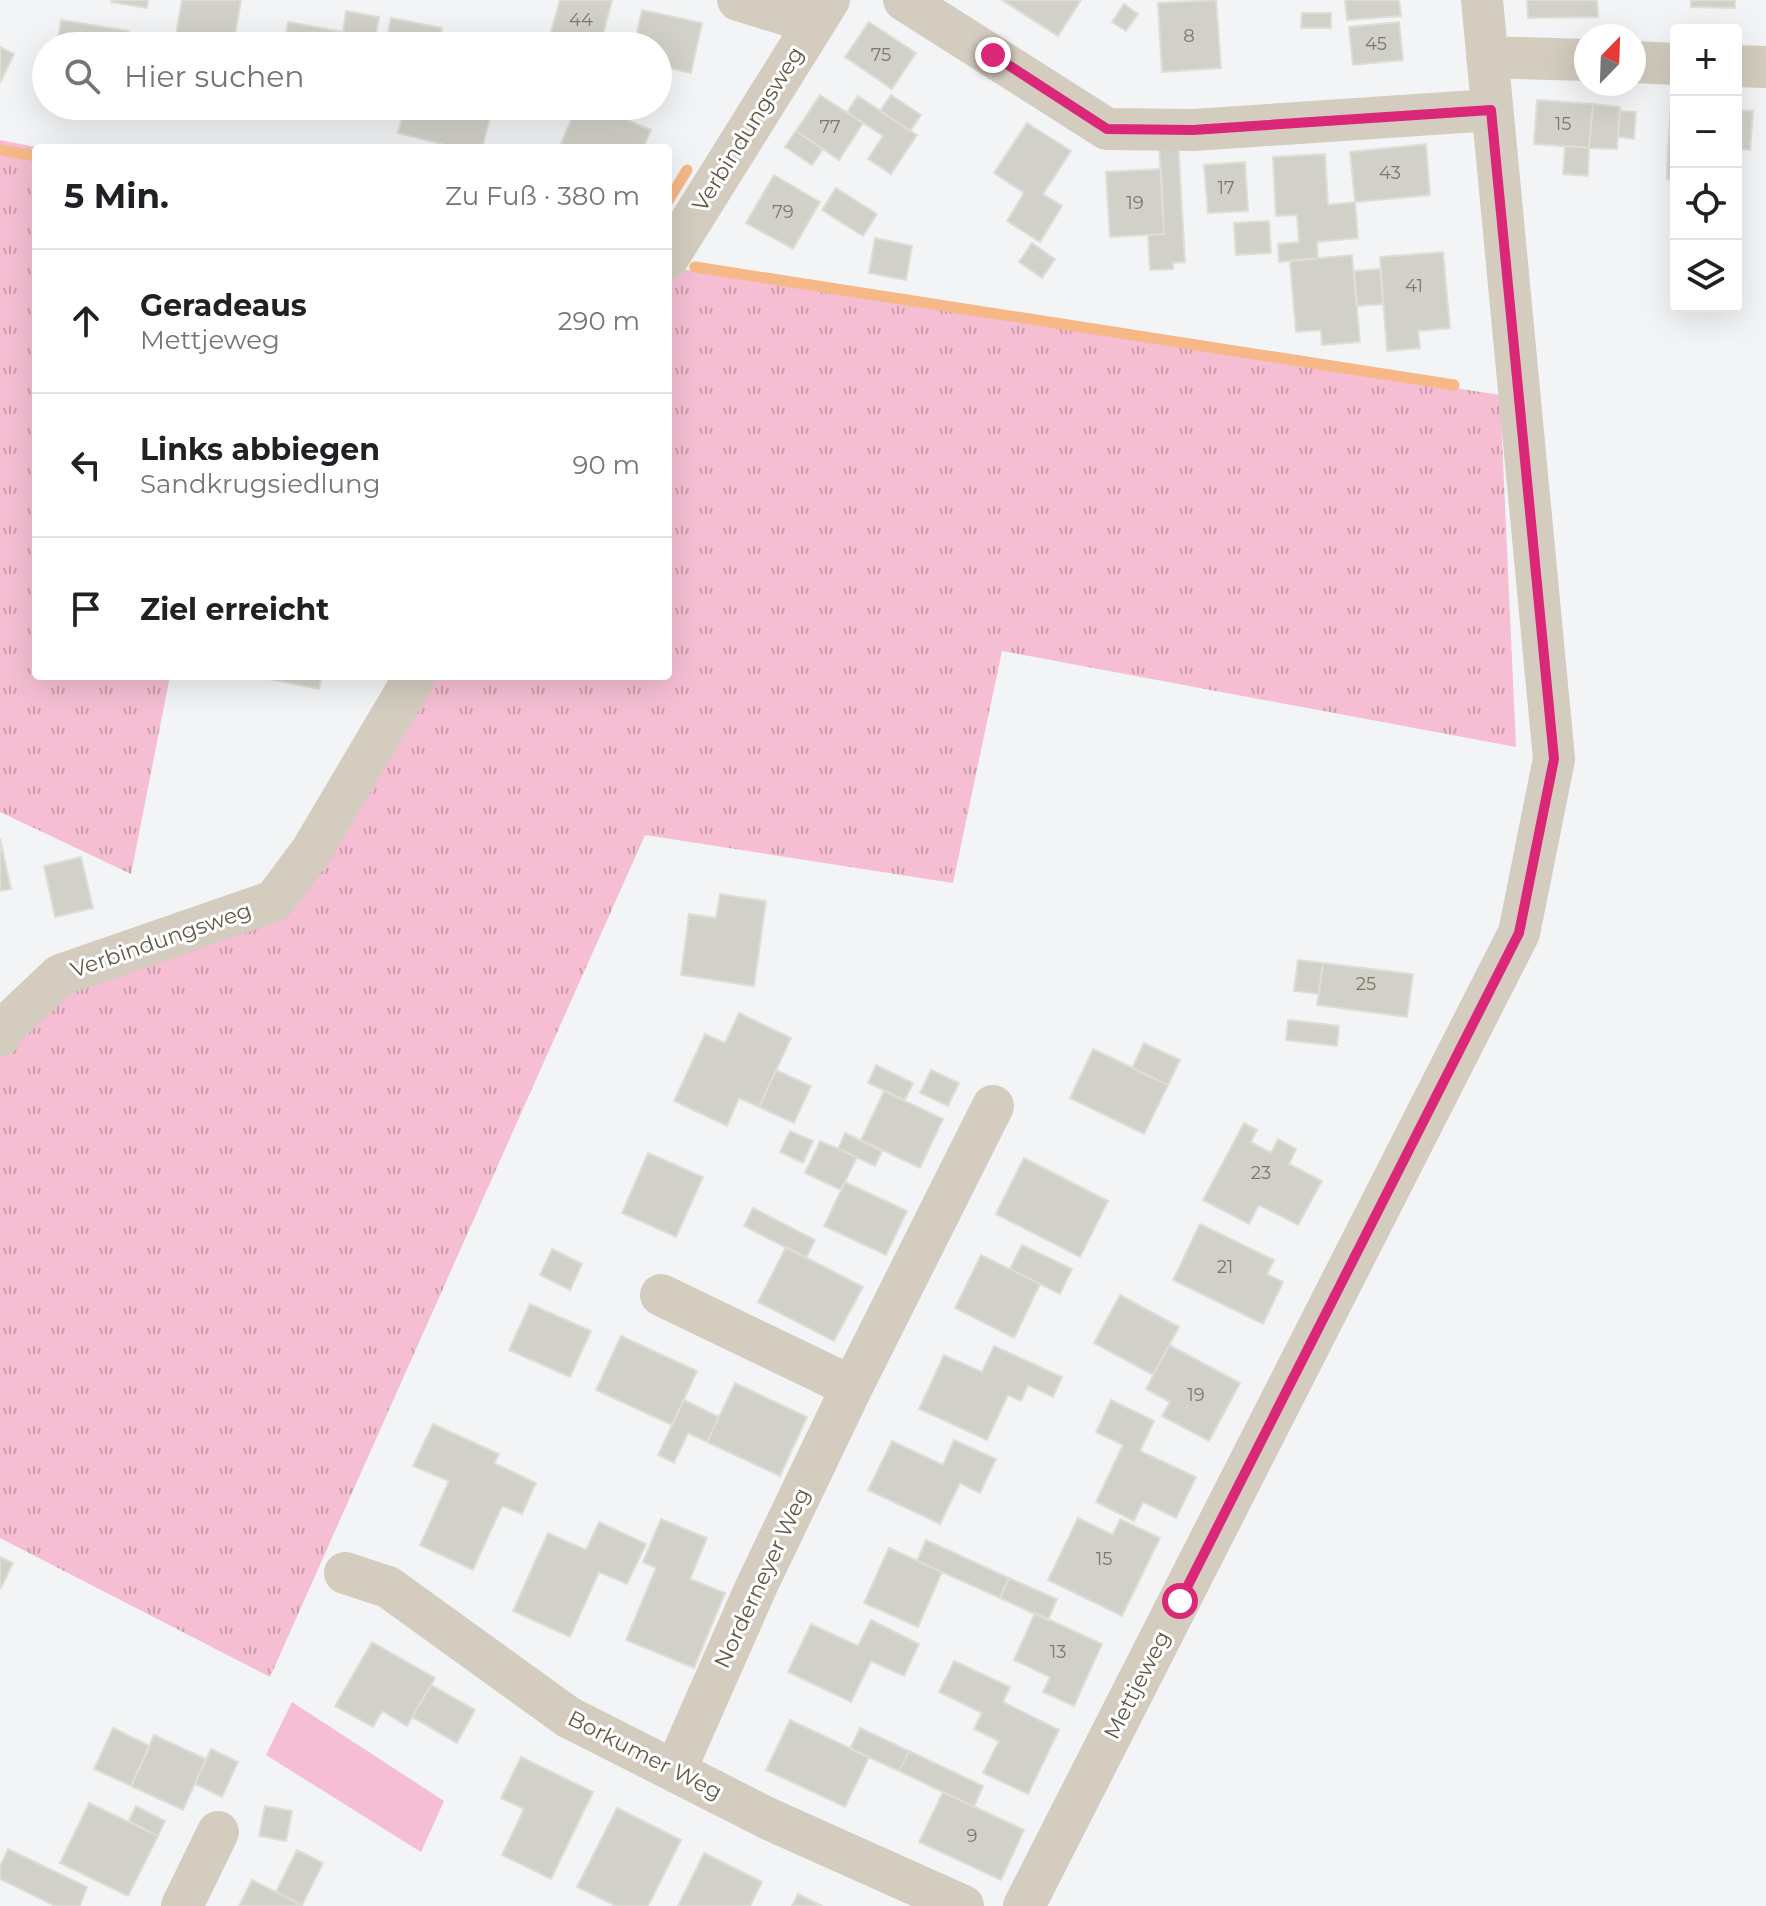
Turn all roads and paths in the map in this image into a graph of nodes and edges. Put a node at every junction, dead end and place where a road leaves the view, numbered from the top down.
1 (738, 0) edge
2 (904, 0) edge
3 (1482, 0) edge
4 (821, 12) edge
5 (1487, 57) junction
6 (1574, 60) edge
7 (1646, 63) edge
8 (1670, 64) edge
9 (1742, 66) edge
10 (1766, 67) edge
11 (1491, 110) junction
12 (672, 252) edge
13 (413, 680) edge
14 (0, 1036) edge
15 (993, 1106) dead end
16 (661, 1295) dead end
17 (852, 1387) junction
18 (345, 1573) dead end
19 (675, 1771) junction
20 (218, 1832) dead end
21 (182, 1906) edge
22 (963, 1906) edge
23 (1024, 1906) edge

1 - 4 street
2 - 11 street
3 - 5 street, Mettjeweg
4 - 12 street, Verbindungsweg
5 - 6 street
5 - 11 street, Mettjeweg
7 - 8 street
9 - 10 street
11 - 23 street, Mettjeweg
13 - 14 street, Verbindungsweg
15 - 17 street, Norderneyer Weg
16 - 17 street
17 - 19 street, Norderneyer Weg
18 - 19 street, Borkumer Weg
19 - 22 street, Borkumer Weg
20 - 21 street

